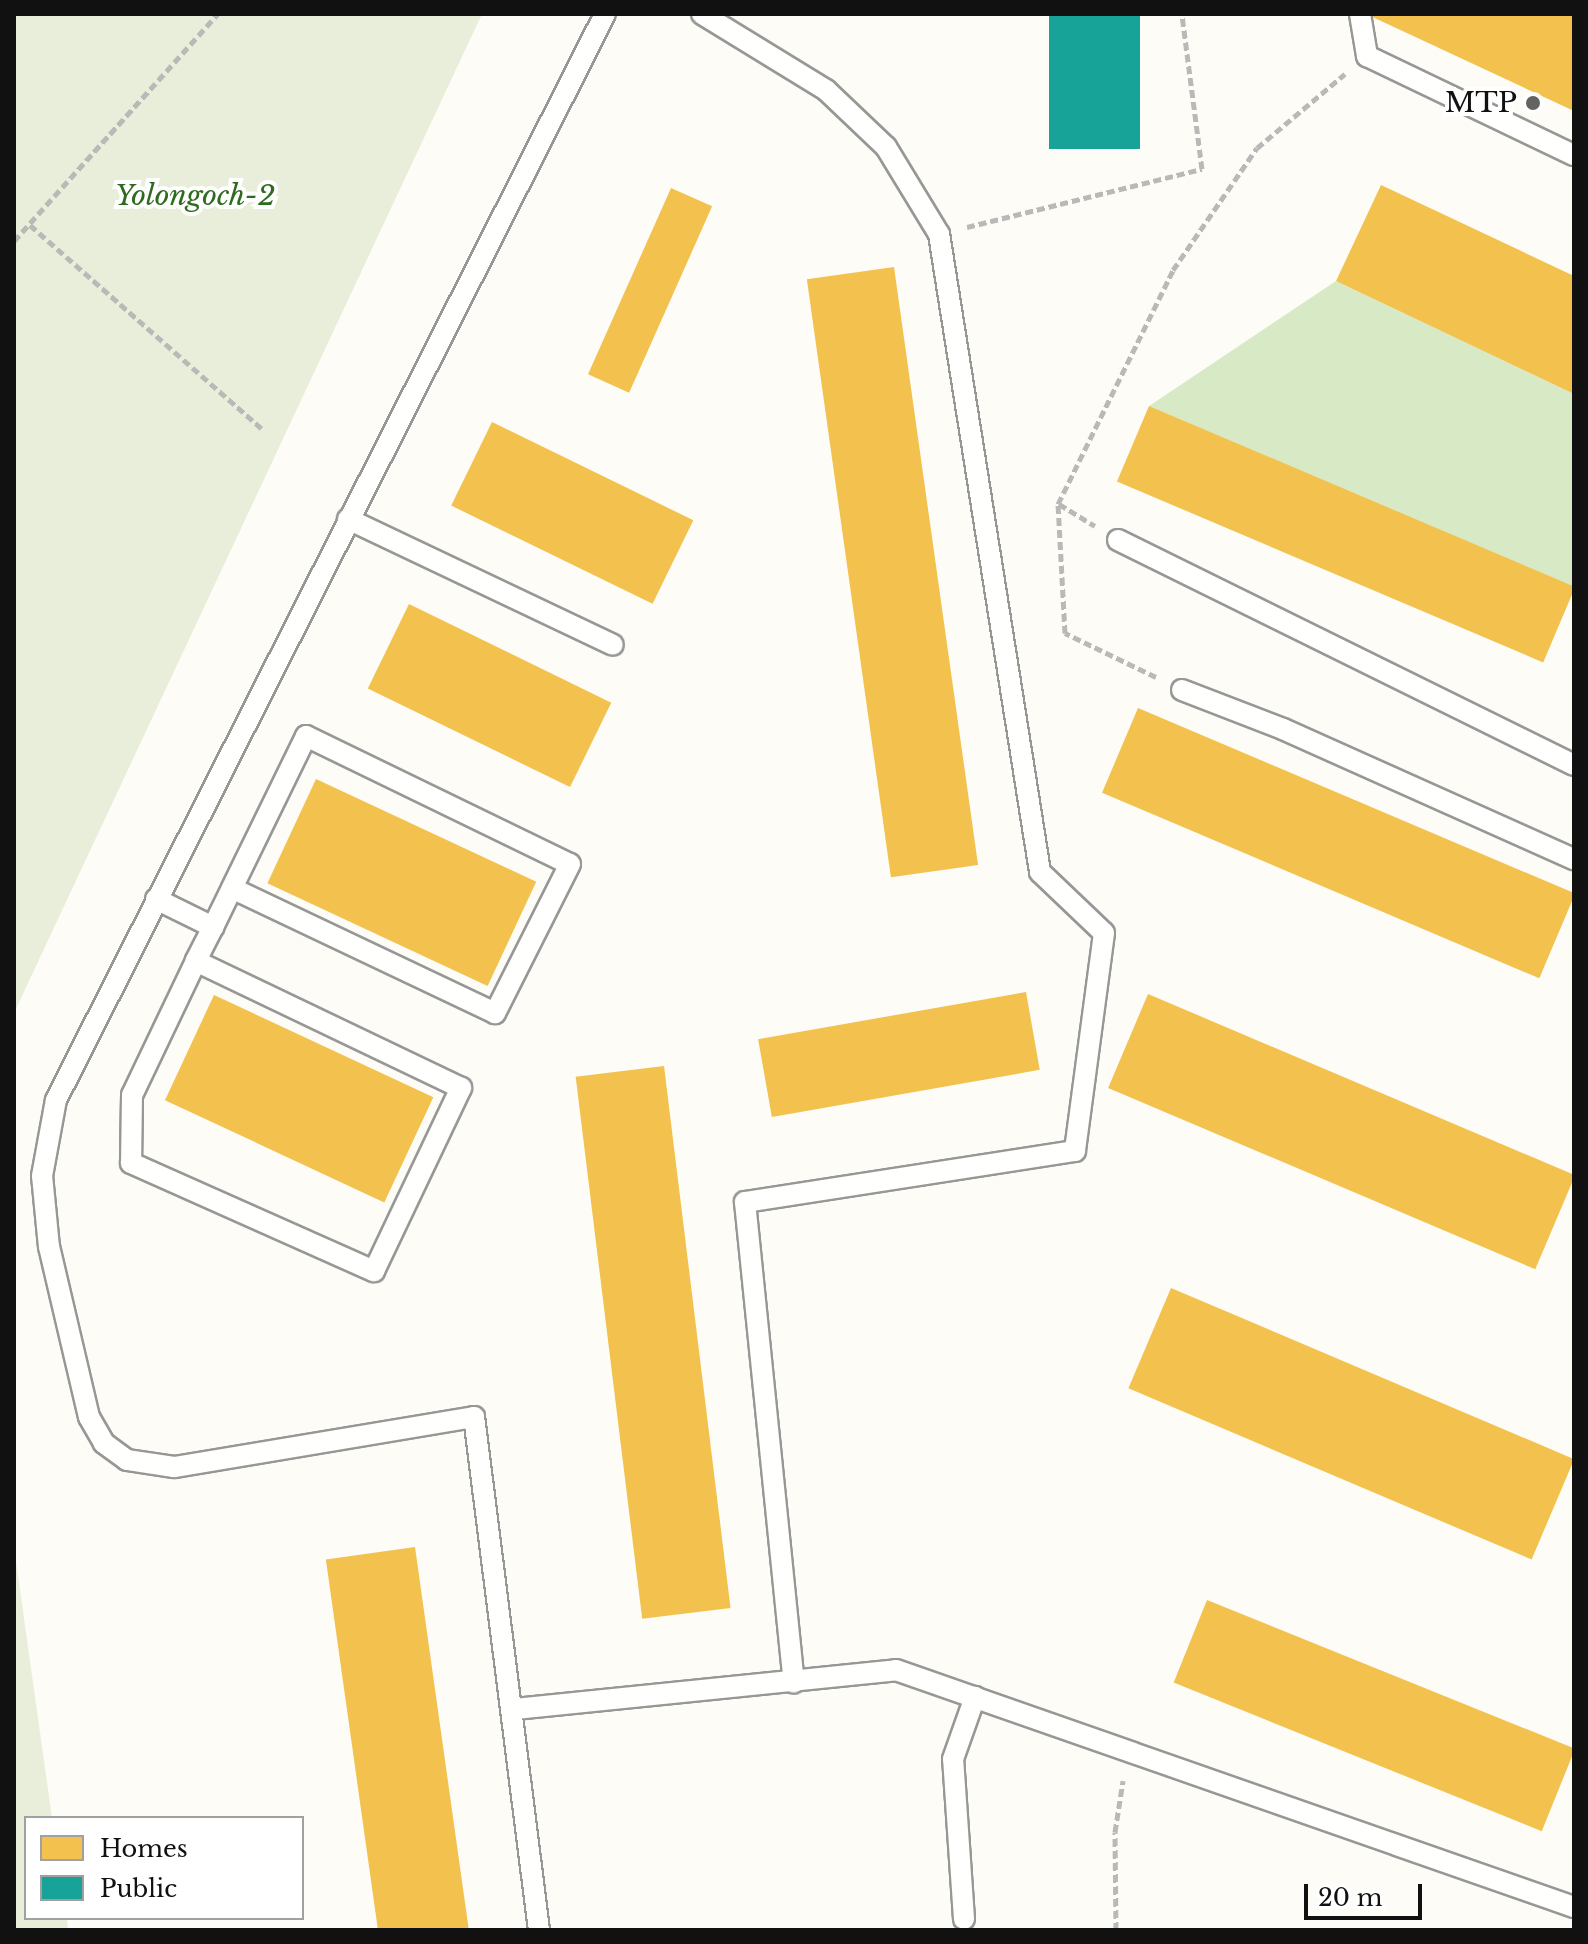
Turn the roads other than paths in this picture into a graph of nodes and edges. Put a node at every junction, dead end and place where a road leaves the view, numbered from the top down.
1 (605, 14) edge
2 (702, 14) edge
3 (1360, 14) edge
4 (1574, 155) edge
5 (348, 519) junction
6 (1118, 540) road end
7 (613, 645) dead end
8 (1182, 690) road end
9 (1574, 765) edge
10 (1574, 859) edge
11 (232, 888) junction
12 (156, 899) junction
13 (213, 927) junction
14 (196, 961) junction
15 (794, 1683) junction
16 (975, 1697) junction
17 (515, 1709) junction
18 (1574, 1907) edge
19 (964, 1919) dead end
20 (539, 1930) edge

1 - 5 lane
2 - 15 lane
3 - 4 lane
5 - 7 lane
5 - 12 lane
6 - 9 lane
8 - 10 lane
11 - 11 lane
11 - 13 lane
12 - 13 lane
12 - 17 lane
13 - 14 lane
14 - 14 lane
15 - 16 lane
15 - 17 lane
16 - 18 lane
16 - 19 lane
17 - 20 lane

